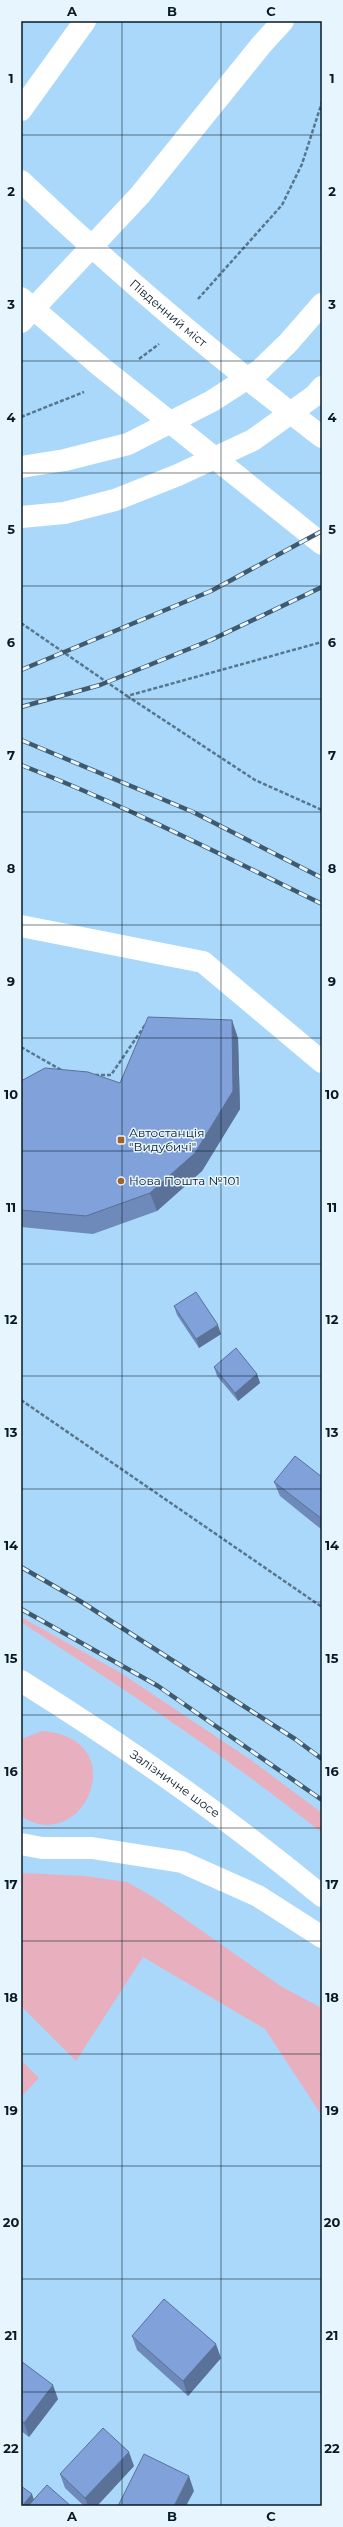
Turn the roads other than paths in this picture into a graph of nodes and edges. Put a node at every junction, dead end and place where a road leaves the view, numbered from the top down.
1 (84, 21) edge
2 (284, 21) edge
3 (21, 110) edge
4 (21, 182) edge
5 (21, 298) edge
6 (322, 304) edge
7 (21, 322) edge
8 (322, 387) edge
9 (322, 437) edge
10 (21, 467) edge
11 (21, 517) edge
12 (322, 544) edge
13 (21, 926) edge
14 (322, 1062) edge
15 (21, 1681) edge
16 (21, 1701) edge
17 (75, 1715) junction
18 (21, 1844) edge
19 (322, 1896) edge
20 (322, 1937) edge

1 - 3 main road
2 - 7 main road
4 - 9 main road, Південний міст
5 - 12 main road
6 - 10 main road
8 - 11 main road
13 - 14 main road
15 - 17 main road, Залізничне шосе
16 - 17 main road
17 - 19 main road, Залізничне шосе
18 - 20 main road

